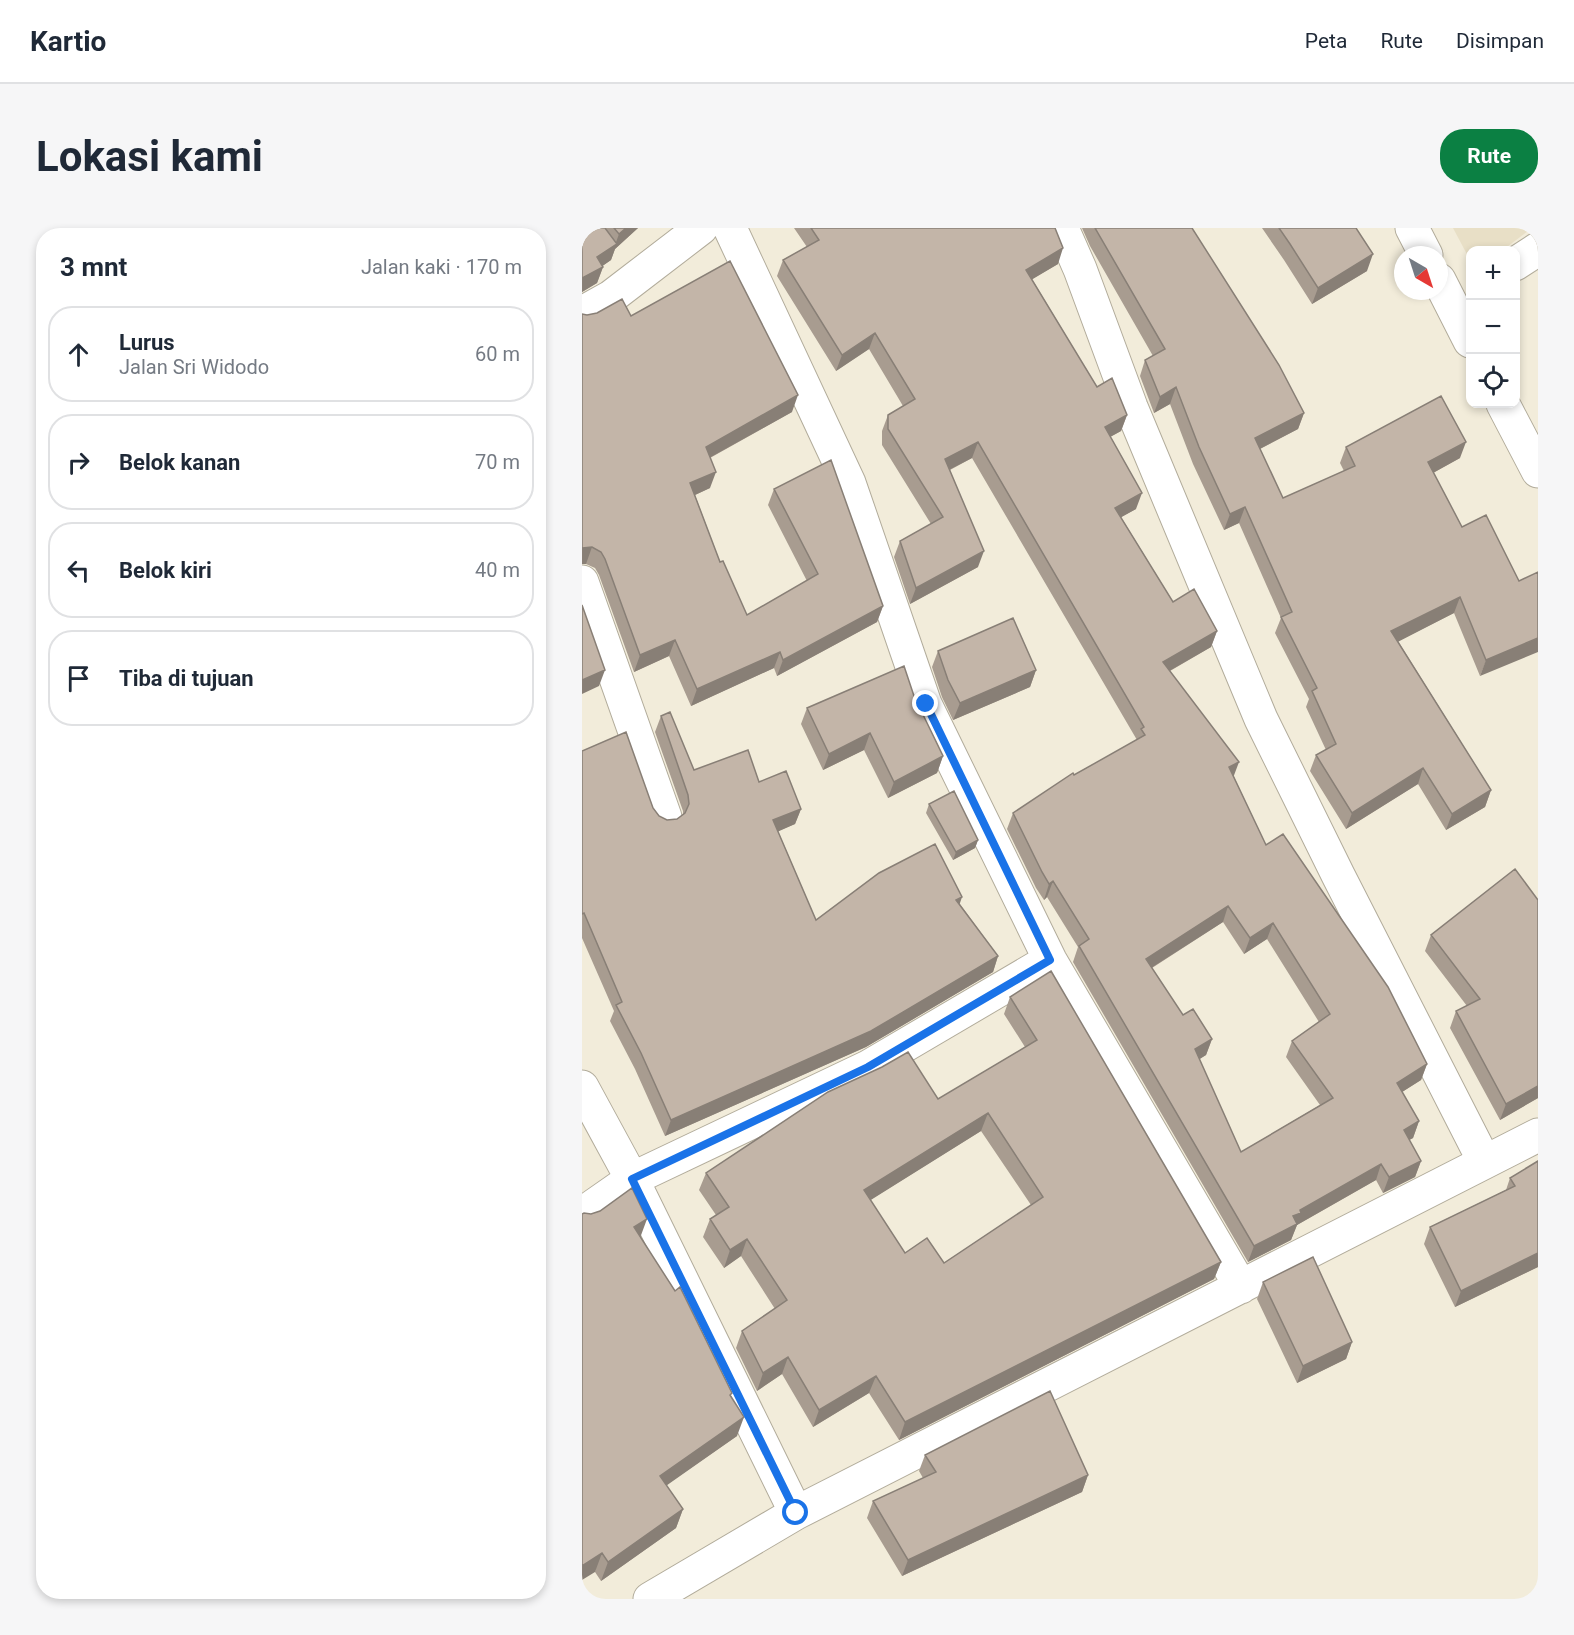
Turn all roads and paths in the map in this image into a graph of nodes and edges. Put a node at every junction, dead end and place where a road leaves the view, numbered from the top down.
1 (701, 228) edge
2 (730, 228) edge
3 (1062, 228) edge
4 (1412, 228) edge
5 (1421, 246) edge
6 (1538, 249) edge
7 (1520, 261) edge
8 (1454, 294) edge
9 (582, 313) edge
10 (1466, 329) edge
11 (1505, 408) edge
12 (1538, 471) edge
13 (582, 582) edge
14 (664, 817) edge
15 (1050, 960) junction
16 (582, 1087) edge
17 (1538, 1135) edge
18 (1484, 1161) junction
19 (632, 1179) junction
20 (582, 1214) edge
21 (1242, 1287) junction
22 (796, 1513) junction
23 (650, 1599) edge

1 - 9 street
2 - 15 street
3 - 18 street
4 - 5 street
6 - 7 street
8 - 10 street
11 - 12 street
13 - 14 street
15 - 19 street
15 - 21 street
16 - 19 street
17 - 18 street
18 - 21 street
19 - 20 street
19 - 22 street
21 - 22 street
22 - 23 street

